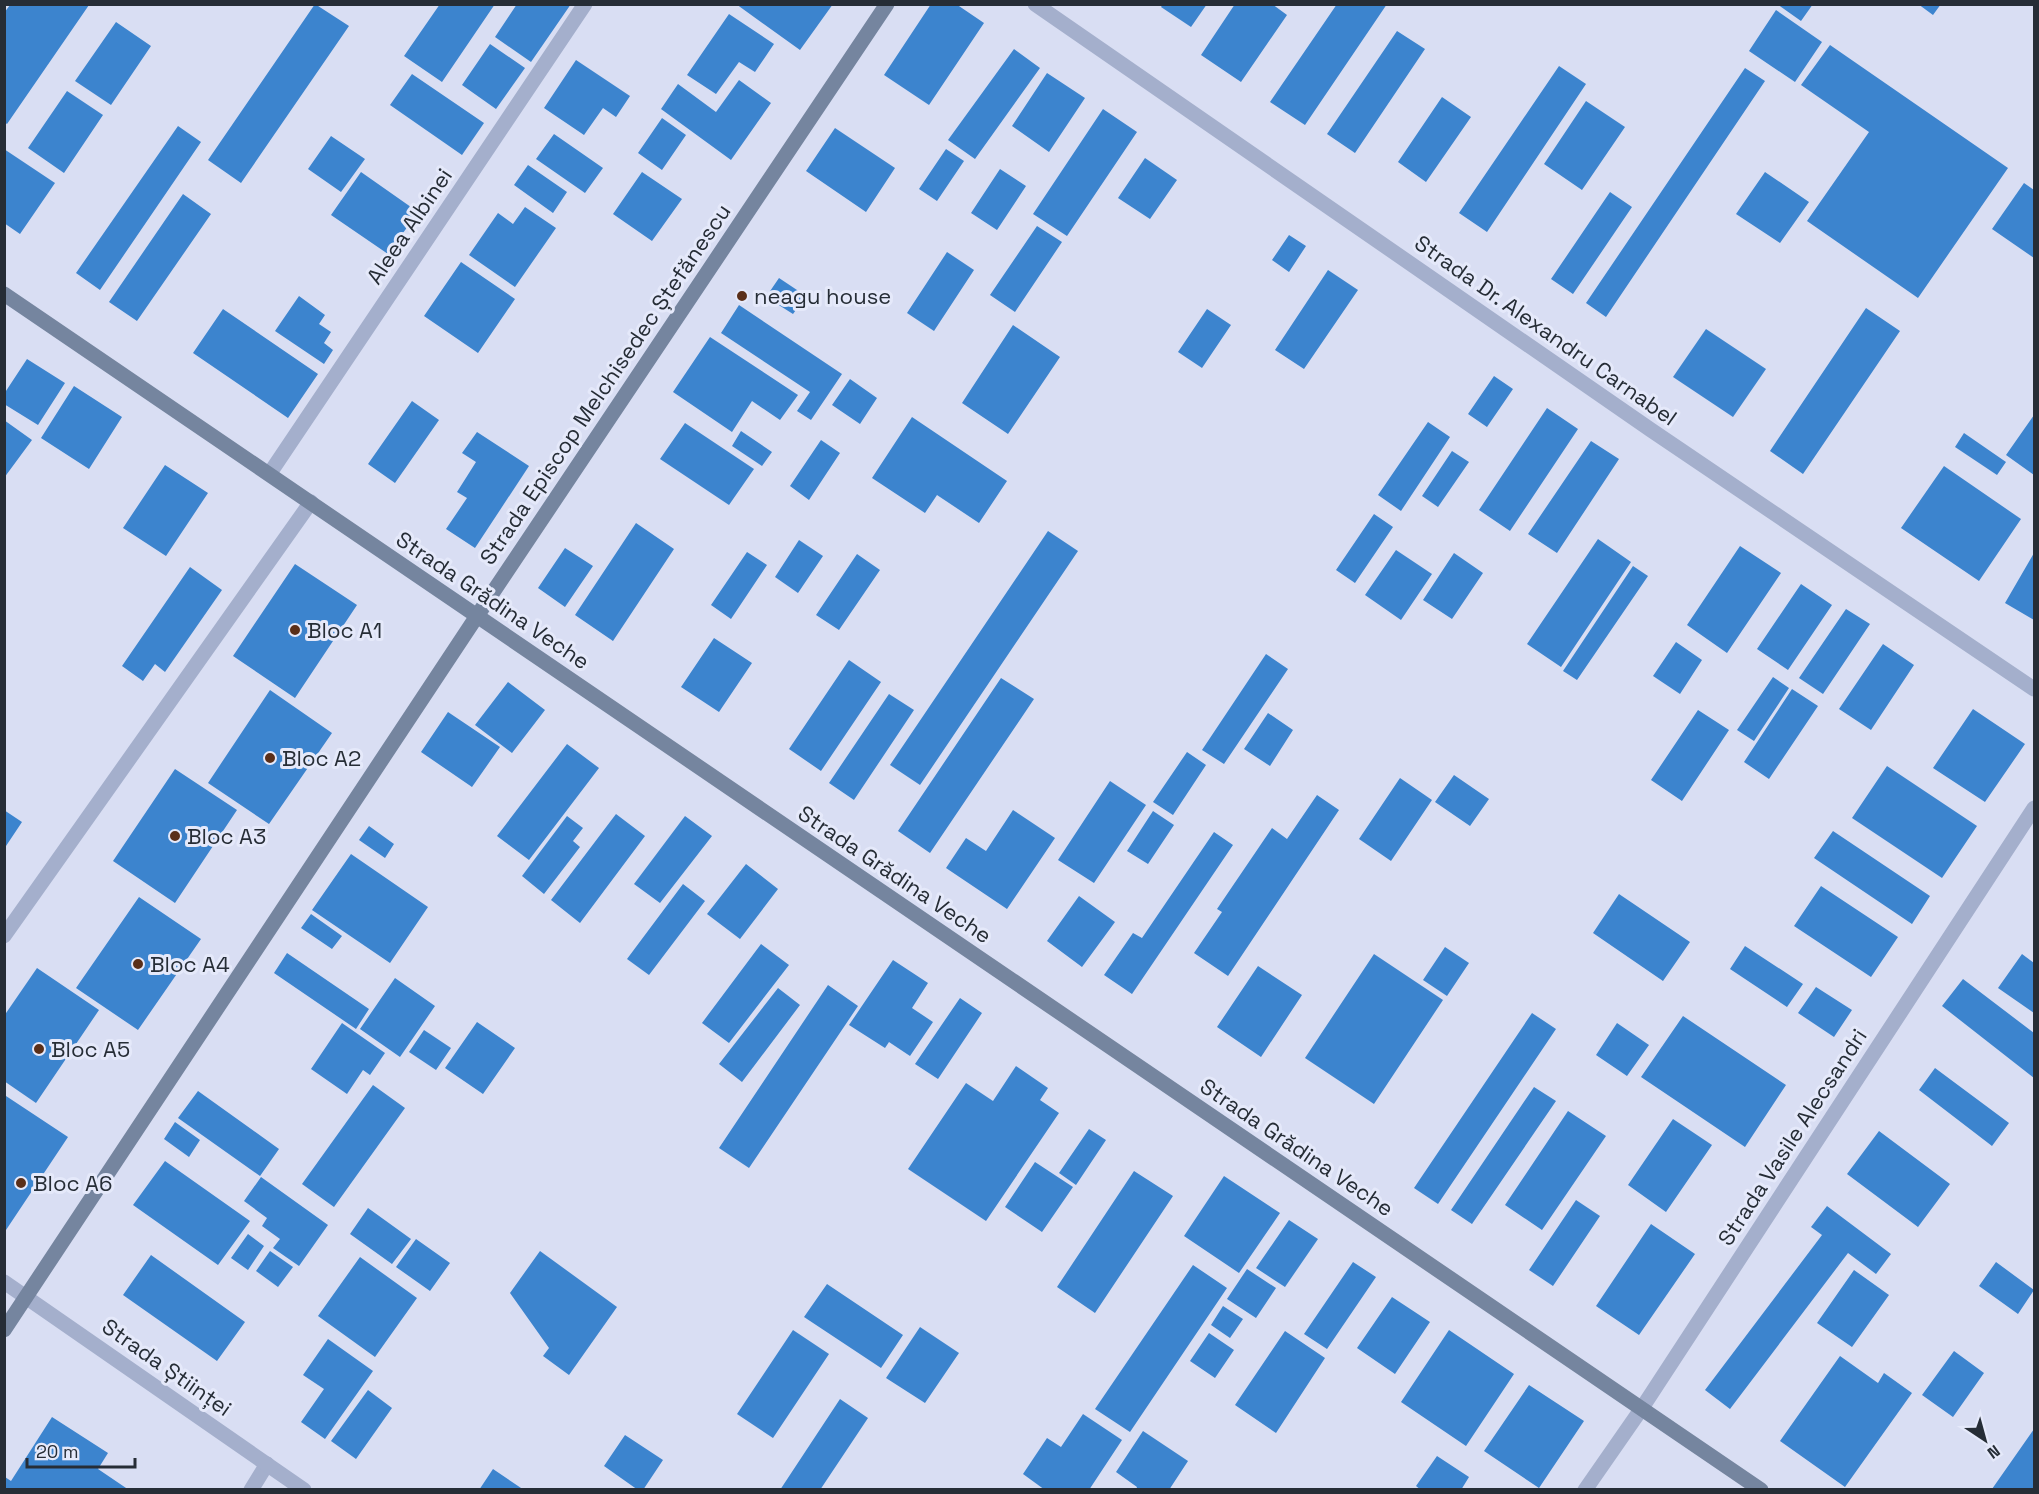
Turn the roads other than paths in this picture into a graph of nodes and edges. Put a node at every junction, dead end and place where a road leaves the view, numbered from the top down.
1 (585, 4) edge
2 (887, 4) edge
3 (1035, 4) edge
4 (4, 294) edge
5 (270, 473) junction
6 (311, 502) junction
7 (477, 616) junction
8 (2034, 689) edge
9 (2034, 808) edge
10 (4, 936) edge
11 (4, 1282) edge
12 (27, 1297) junction
13 (4, 1330) edge
14 (1642, 1408) junction
15 (267, 1464) junction
16 (251, 1490) edge
17 (304, 1490) edge
18 (1585, 1490) edge
19 (1761, 1490) edge

1 - 5 street, Aleea Albinei
2 - 7 street, Strada Episcop Melchisedec Ștefănescu
3 - 8 street, Strada Dr. Alexandru Carnabel
4 - 5 street, Strada Grădina Veche
5 - 6 street, Strada Grădina Veche
6 - 7 street, Strada Grădina Veche
6 - 10 street
7 - 12 street, Strada Episcop Melchisedec Ștefănescu
7 - 14 street, Strada Grădina Veche
9 - 14 street, Strada Vasile Alecsandri
11 - 12 street, Strada Științei
12 - 13 street, Strada Episcop Melchisedec Ștefănescu
12 - 15 street, Strada Științei
14 - 18 street, Strada Vasile Alecsandri
14 - 19 street, Strada Grădina Veche
15 - 16 street
15 - 17 street, Strada Științei

